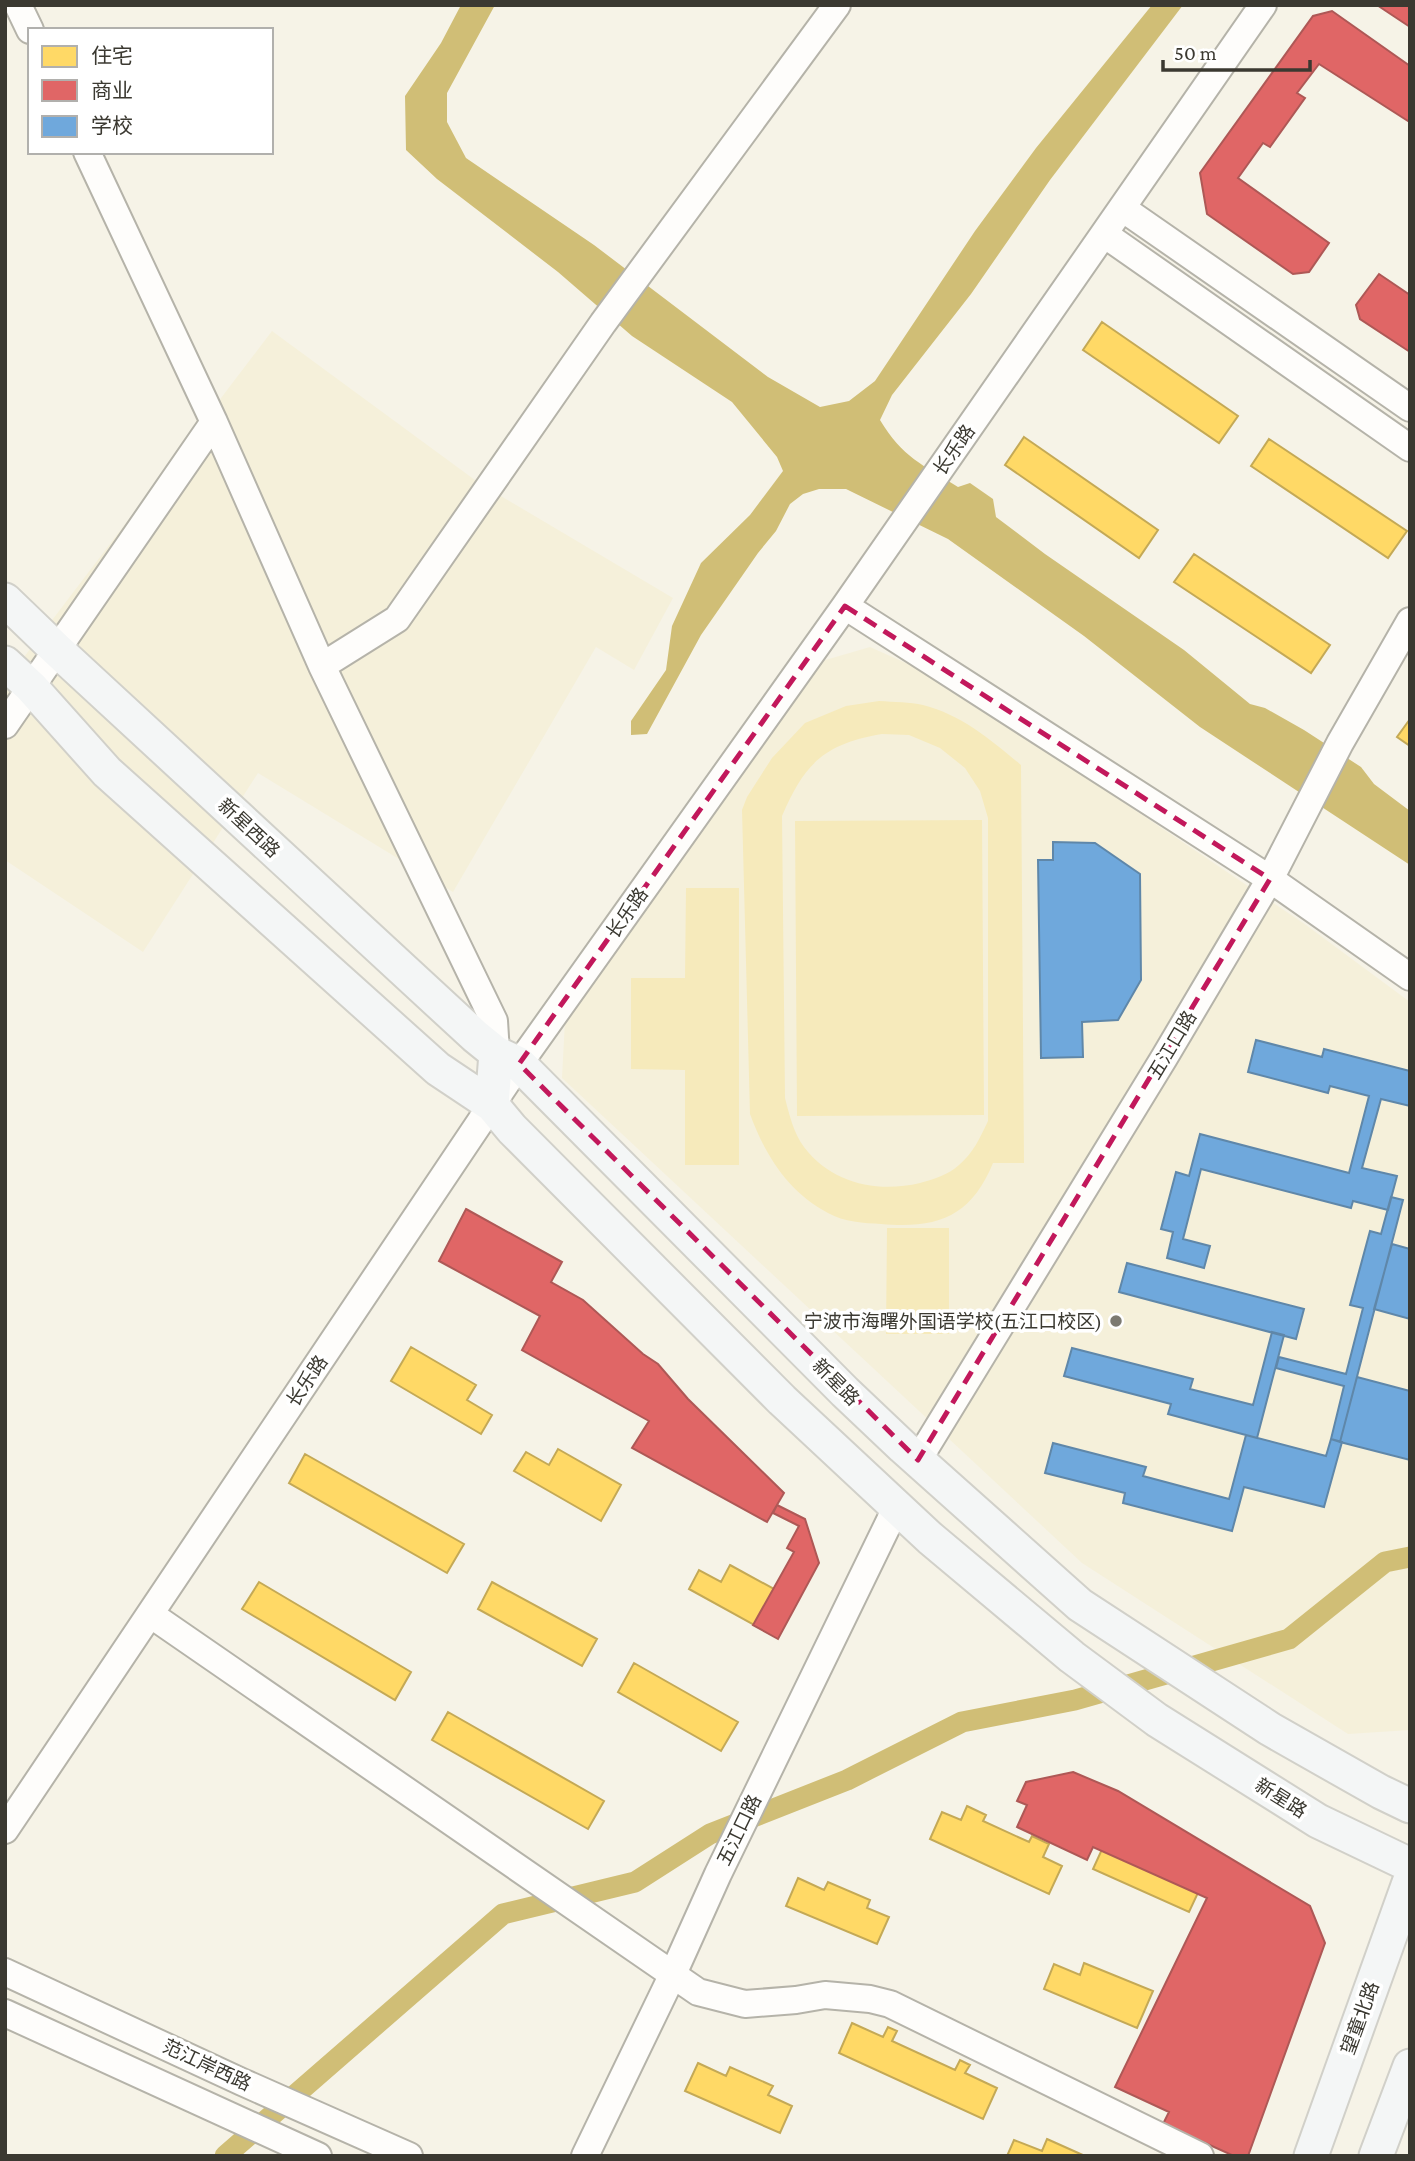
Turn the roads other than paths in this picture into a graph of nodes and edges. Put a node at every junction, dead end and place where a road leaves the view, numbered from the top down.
1 (18, 5) edge
2 (837, 5) edge
3 (1263, 5) edge
4 (29, 28) edge
5 (88, 154) edge
6 (1122, 208) junction
7 (1104, 234) junction
8 (1410, 408) edge
9 (214, 422) junction
10 (1410, 448) edge
11 (5, 600) edge
12 (845, 606) junction
13 (1410, 621) edge
14 (57, 650) junction
15 (5, 663) edge
16 (322, 666) junction
17 (31, 687) junction
18 (5, 725) edge
19 (1270, 879) junction
20 (1410, 978) edge
21 (508, 1058) junction
22 (492, 1105) junction
23 (918, 1460) junction
24 (897, 1506) junction
25 (150, 1614) junction
26 (1410, 1806) edge
27 (5, 1830) edge
28 (1410, 1865) edge
29 (1410, 1880) edge
30 (5, 1972) edge
31 (673, 1974) junction
32 (5, 2013) edge
33 (1410, 2066) edge
34 (318, 2156) edge
35 (409, 2156) edge
36 (585, 2156) edge
37 (1200, 2156) edge
38 (1311, 2156) edge
39 (1376, 2156) edge

1 - 4 street
2 - 16 street
3 - 6 street, 长乐路
5 - 9 street
6 - 7 street, 长乐路
6 - 8 street
7 - 10 street
7 - 12 street, 长乐路
9 - 14 street
9 - 16 street
11 - 14 main road, 新星西路
12 - 19 street
12 - 21 street, 长乐路
13 - 19 street, 五江口路
14 - 17 street
14 - 21 main road, 新星西路
15 - 17 main road
16 - 21 street
17 - 18 street
17 - 22 main road
19 - 20 street
19 - 23 street, 五江口路
21 - 22 main road
21 - 23 main road, 新星路
22 - 24 main road, 新星路
22 - 25 street, 长乐路
23 - 26 main road, 新星路
24 - 28 main road, 新星路
24 - 31 street, 五江口路
25 - 27 street, 长乐路
25 - 31 street
29 - 38 main road, 望童北路
30 - 35 street, 范江岸西路
31 - 36 street, 五江口路
31 - 37 street
32 - 34 street, 范江岸西路
33 - 39 main road

